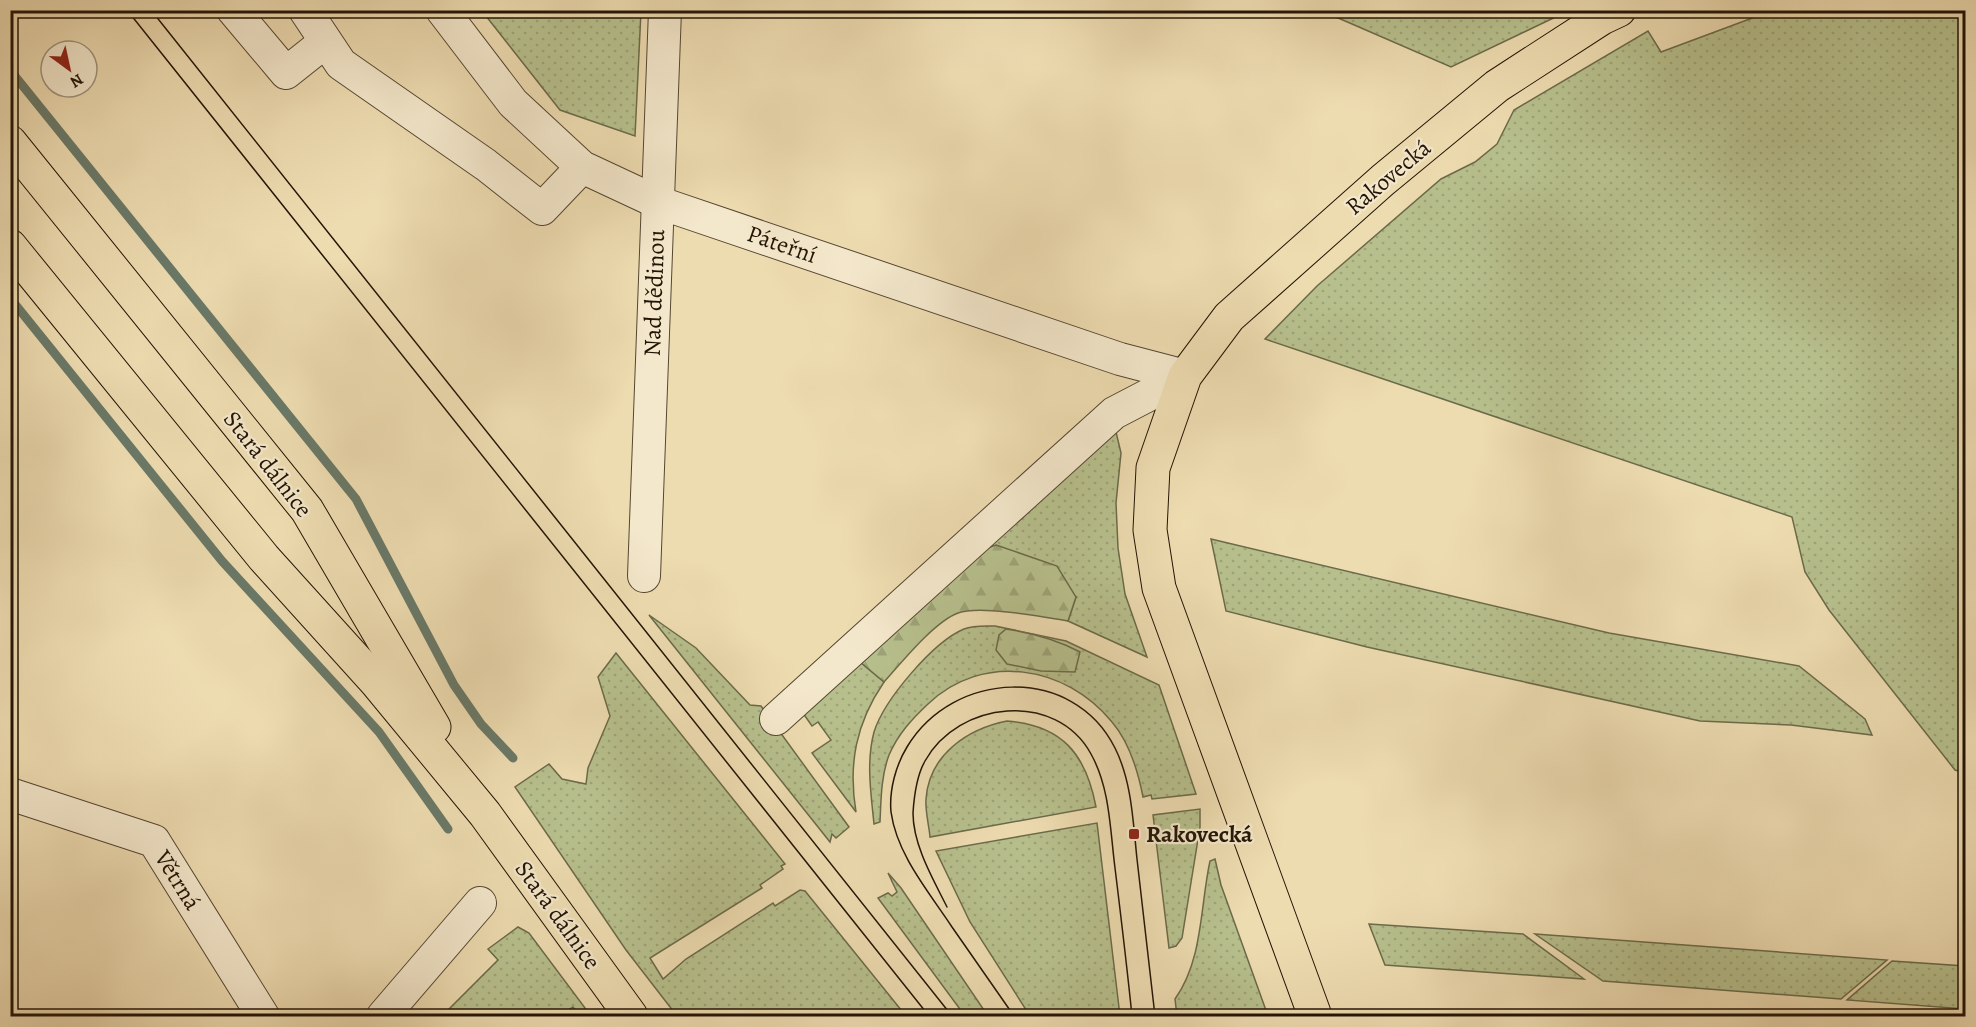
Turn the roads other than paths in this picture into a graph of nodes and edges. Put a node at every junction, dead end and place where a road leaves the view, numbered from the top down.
1 (233, 10) edge
2 (305, 10) edge
3 (442, 10) edge
4 (665, 10) edge
5 (1619, 10) edge
6 (325, 42) junction
7 (10, 142) edge
8 (582, 167) junction
9 (657, 202) junction
10 (10, 246) edge
11 (1185, 376) junction
12 (644, 576) dead end
13 (776, 719) dead end
14 (10, 794) edge
15 (485, 814) junction
16 (480, 903) dead end
17 (263, 1017) edge
18 (383, 1017) edge
19 (631, 1017) edge
20 (1315, 1017) edge

1 - 6 street
2 - 6 street
3 - 8 street, Páteřní
4 - 9 street, Nad dědinou
5 - 11 main road, Rakovecká
6 - 8 street
7 - 15 main road, Stará dálnice
8 - 9 street, Páteřní
9 - 11 street, Páteřní
9 - 12 street, Nad dědinou
10 - 15 main road, Stará dálnice
11 - 13 street
11 - 20 main road, Rakovecká
14 - 17 street, Větrná
15 - 19 main road, Stará dálnice
16 - 18 street

